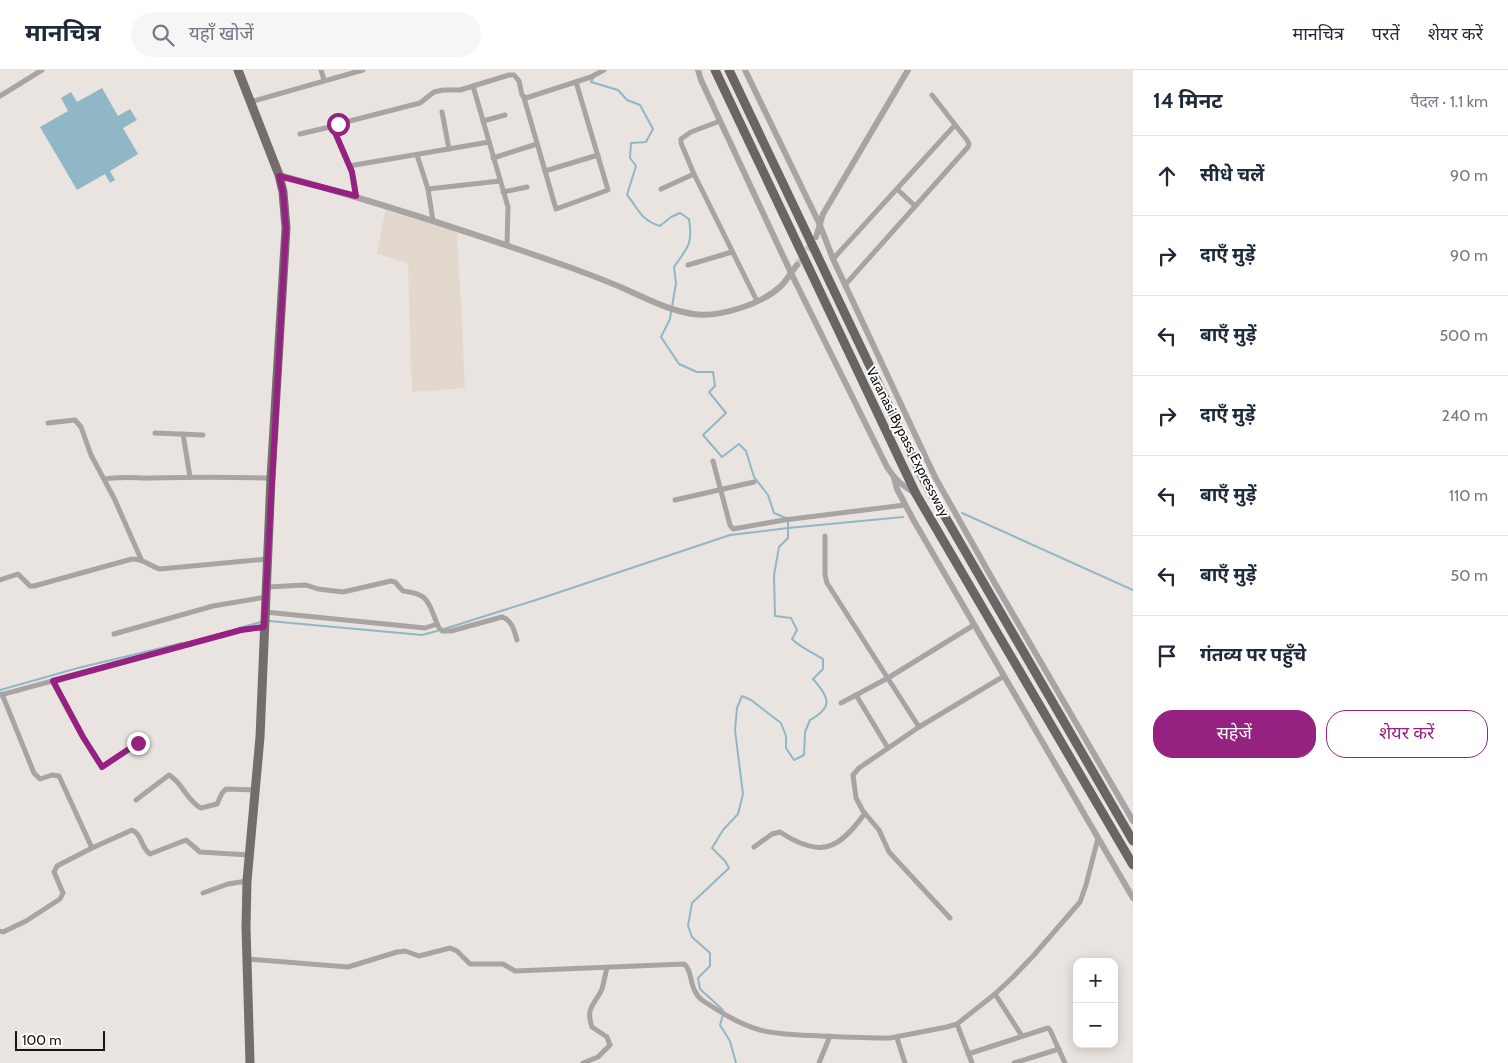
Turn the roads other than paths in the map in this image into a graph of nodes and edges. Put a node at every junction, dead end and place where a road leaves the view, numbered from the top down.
1 (41, 70) edge
2 (238, 70) edge
3 (321, 70) edge
4 (363, 70) edge
5 (604, 70) edge
6 (698, 70) edge
7 (714, 70) edge
8 (729, 70) edge
9 (745, 70) edge
10 (908, 70) edge
11 (513, 72) edge
12 (324, 80) junction
13 (576, 82) junction
14 (473, 86) junction
15 (932, 95) dead end
16 (0, 96) edge
17 (524, 98) junction
18 (250, 102) junction
19 (442, 112) dead end
20 (505, 115) dead end
21 (483, 121) junction
22 (720, 121) junction
23 (955, 125) junction
24 (334, 126) junction
25 (300, 134) dead end
26 (489, 142) junction
27 (537, 144) junction
28 (449, 149) junction
29 (418, 154) junction
30 (598, 155) junction
31 (493, 158) junction
32 (349, 166) junction
33 (545, 171) junction
34 (694, 174) junction
35 (279, 176) junction
36 (500, 181) junction
37 (527, 187) dead end
38 (428, 189) junction
39 (662, 189) dead end
40 (897, 189) junction
41 (503, 192) junction
42 (356, 196) junction
43 (915, 206) junction
44 (432, 221) junction
45 (820, 225) junction
46 (816, 237) tunnel mouth
47 (507, 245) junction
48 (732, 252) junction
49 (834, 260) junction
50 (797, 264) tunnel mouth
51 (688, 265) dead end
52 (791, 272) junction
53 (846, 286) junction
54 (757, 301) junction
55 (48, 423) dead end
56 (155, 433) dead end
57 (182, 434) junction
58 (203, 435) dead end
59 (712, 461) dead end
60 (104, 478) junction
61 (190, 478) junction
62 (271, 478) junction
63 (894, 478) junction
64 (754, 482) dead end
65 (720, 490) junction
66 (916, 494) junction
67 (675, 500) dead end
68 (905, 505) junction
69 (825, 536) dead end
70 (141, 559) junction
71 (268, 559) junction
72 (0, 580) edge
73 (266, 587) junction
74 (266, 597) junction
75 (265, 612) junction
76 (437, 624) junction
77 (974, 625) junction
78 (264, 627) junction
79 (114, 634) dead end
80 (517, 640) dead end
81 (1004, 676) junction
82 (888, 678) junction
83 (53, 681) junction
84 (1, 695) edge
85 (856, 695) junction
86 (841, 703) dead end
87 (919, 727) junction
88 (138, 743) dead end
89 (888, 748) junction
90 (255, 790) junction
91 (136, 800) dead end
92 (865, 813) junction
93 (1133, 821) edge
94 (1098, 838) junction
95 (1133, 841) edge
96 (754, 847) dead end
97 (92, 848) junction
98 (249, 855) junction
99 (1133, 865) edge
100 (247, 881) junction
101 (203, 893) dead end
102 (1133, 898) edge
103 (950, 918) dead end
104 (0, 931) edge
105 (248, 959) junction
106 (607, 968) junction
107 (996, 994) junction
108 (957, 1024) junction
109 (830, 1036) junction
110 (1022, 1036) junction
111 (897, 1038) junction
112 (1058, 1049) junction
113 (968, 1054) junction
114 (250, 1063) edge
115 (583, 1063) edge
116 (819, 1063) edge
117 (905, 1063) edge
118 (972, 1063) edge
119 (1014, 1063) edge
120 (1065, 1063) edge

1 - 16 street
2 - 18 main road
3 - 12 street
4 - 12 street
5 - 13 street
6 - 22 street
7 - 66 highway, Varanasi Bypass Expressway
8 - 95 highway, Varanasi Bypass Expressway
9 - 45 street
10 - 45 street
11 - 14 street
11 - 17 street
12 - 18 street
13 - 17 street
13 - 30 street
14 - 21 street
14 - 24 street
15 - 23 street
17 - 27 street
18 - 35 main road
19 - 28 street
20 - 21 street
21 - 26 street
22 - 34 street
22 - 52 street
23 - 40 street
23 - 43 street
24 - 25 street
24 - 32 street
26 - 28 street
26 - 31 street
27 - 31 street
27 - 33 street
28 - 29 street
29 - 32 street
29 - 38 street
30 - 33 street
30 - 33 street
31 - 36 street
32 - 42 street
34 - 39 street
34 - 48 street
35 - 42 street
35 - 62 main road
36 - 38 street
36 - 41 street
37 - 41 street
38 - 44 street
40 - 43 street
40 - 49 street
41 - 47 street
42 - 44 street
43 - 53 street
44 - 47 street
45 - 46 street
45 - 49 street
47 - 54 street
48 - 51 street
48 - 54 street
49 - 53 street
50 - 52 street
52 - 54 street
52 - 63 street
53 - 93 street
55 - 60 street
56 - 57 street
57 - 58 street
57 - 61 street
59 - 65 street
60 - 61 street
60 - 70 street
61 - 62 street
62 - 71 main road
63 - 66 street
63 - 68 street
64 - 65 street
65 - 67 street
65 - 68 street
66 - 99 highway, Varanasi Bypass Expressway
68 - 77 street
69 - 82 street
70 - 71 street
70 - 72 street
71 - 73 main road
73 - 74 main road
73 - 76 street
74 - 75 main road
74 - 79 street
75 - 76 street
75 - 78 main road
76 - 80 street
77 - 81 street
77 - 82 street
78 - 83 street
78 - 90 main road
81 - 87 street
81 - 94 street
82 - 85 street
82 - 87 street
83 - 84 street
83 - 88 street
84 - 97 street
85 - 86 street
85 - 89 street
87 - 89 street
89 - 92 street
90 - 91 street
90 - 98 main road
92 - 96 street
92 - 103 street
94 - 102 street
94 - 107 street
97 - 98 street
97 - 104 street
98 - 100 main road
100 - 101 street
100 - 105 main road
105 - 106 street
105 - 114 main road
106 - 109 street
106 - 115 street
107 - 108 street
107 - 110 street
108 - 111 street
108 - 113 street
109 - 111 street
109 - 116 street
110 - 112 street
110 - 113 street
111 - 117 street
112 - 119 street
112 - 120 street
113 - 118 street

